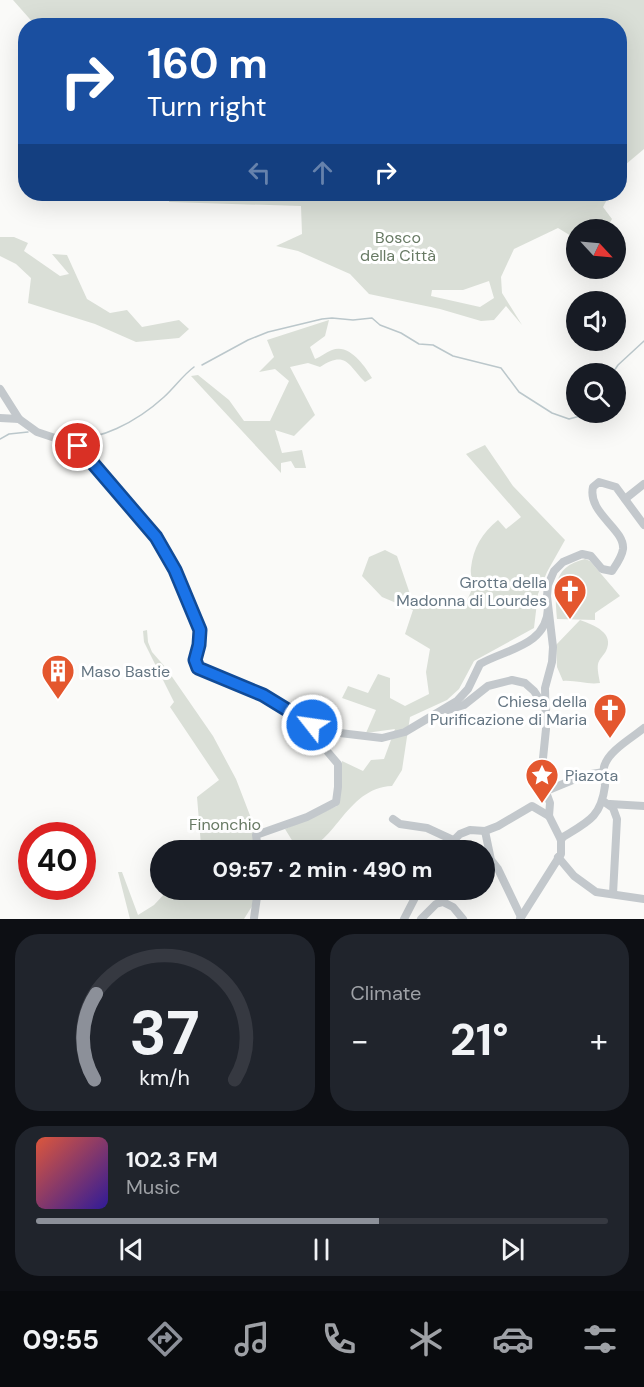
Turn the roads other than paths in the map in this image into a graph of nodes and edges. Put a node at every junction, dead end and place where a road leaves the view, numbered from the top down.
1 (0, 389) edge
2 (0, 418) edge
3 (19, 419) junction
4 (644, 484) edge
5 (625, 499) junction
6 (644, 525) edge
7 (548, 608) junction
8 (546, 709) junction
9 (438, 711) junction
10 (644, 728) edge
11 (323, 731) junction
12 (604, 772) junction
13 (546, 791) junction
14 (606, 802) junction
15 (644, 806) edge
16 (549, 816) junction
17 (393, 819) dead end
18 (485, 831) junction
19 (257, 840) edge
20 (453, 840) joint
21 (561, 840) junction
22 (558, 857) junction
23 (613, 894) junction
24 (644, 899) edge
25 (257, 900) edge
26 (414, 900) edge
27 (521, 918) edge
28 (254, 919) edge
29 (404, 919) edge
30 (421, 919) edge
31 (463, 919) edge

1 - 3 street
2 - 3 street
3 - 11 street
4 - 5 street
5 - 6 street
5 - 7 street
7 - 8 street
7 - 9 street
8 - 9 street
8 - 13 street
9 - 11 street
10 - 12 street
11 - 19 street
12 - 13 street
12 - 14 street
13 - 16 street
14 - 15 street
14 - 21 street
14 - 23 street
16 - 18 street
16 - 21 street
17 - 20 street
18 - 20 street
18 - 27 street
21 - 22 street
22 - 23 street
22 - 27 street
23 - 24 street
25 - 28 street
26 - 29 street
30 - 31 street

